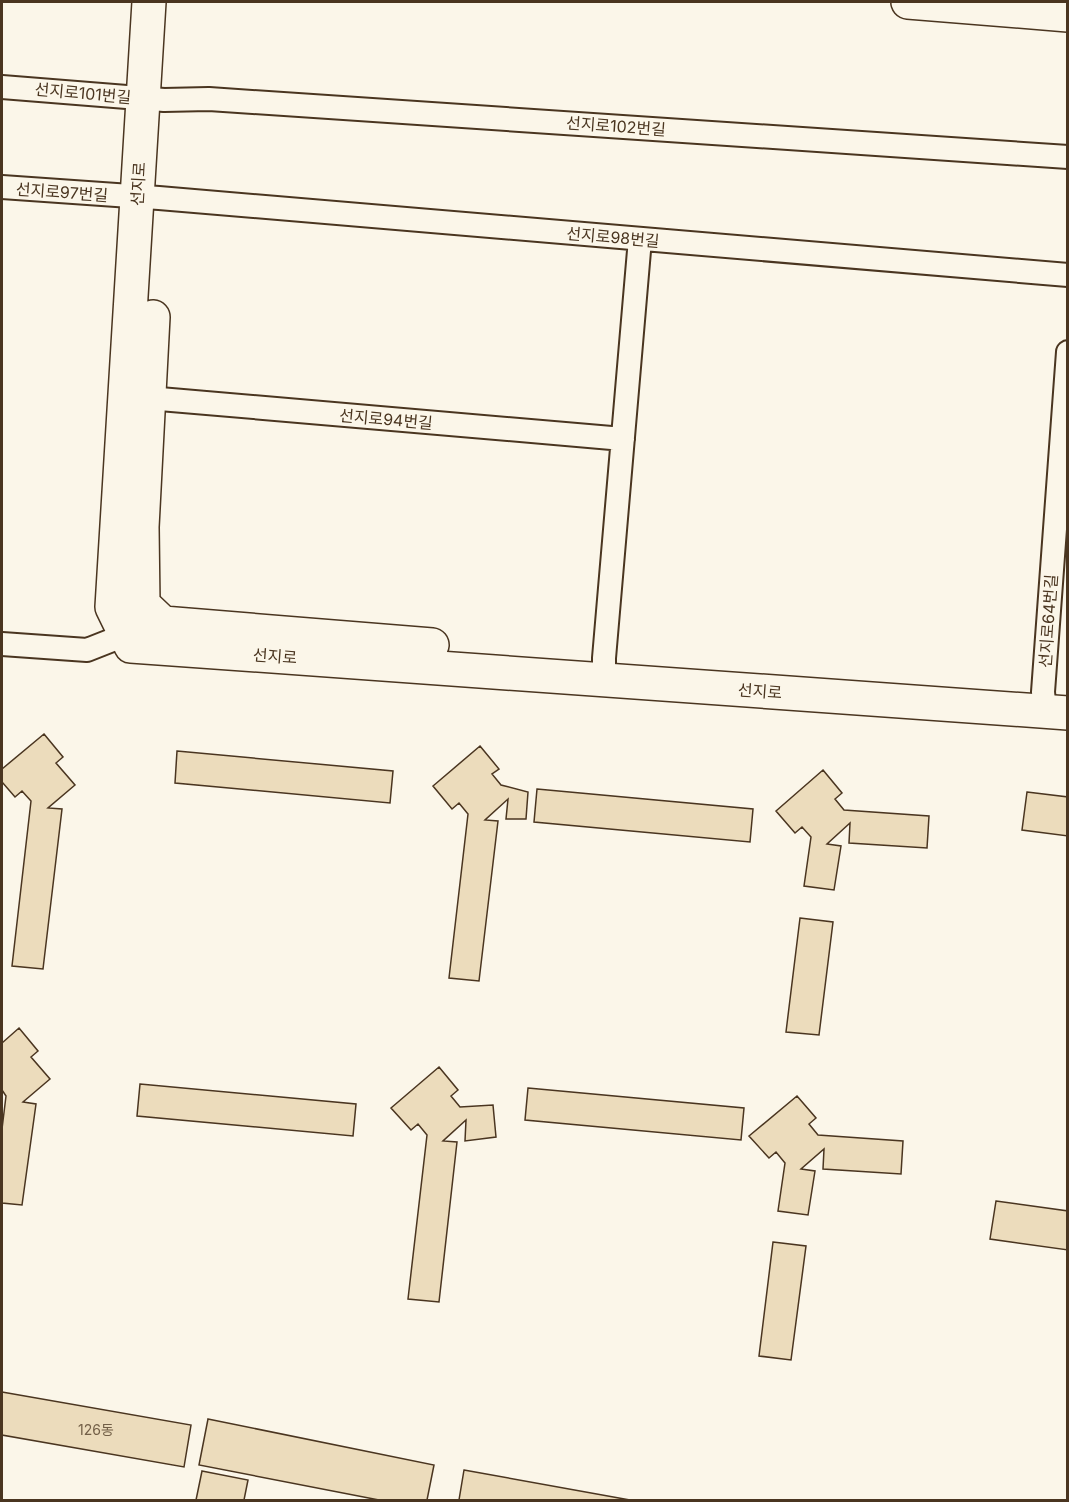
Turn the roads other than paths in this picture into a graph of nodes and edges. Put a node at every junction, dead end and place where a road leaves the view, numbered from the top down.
1 (149, 2) edge
2 (169, 2) edge
3 (909, 2) edge
4 (1068, 15) edge
5 (2, 87) edge
6 (154, 99) junction
7 (1068, 157) edge
8 (2, 187) edge
9 (148, 198) junction
10 (640, 239) junction
11 (1068, 275) edge
12 (1068, 352) edge
13 (148, 398) junction
14 (623, 439) junction
15 (154, 615) junction
16 (125, 635) junction
17 (2, 644) edge
18 (604, 669) junction
19 (1056, 702) edge

1 - 6 street, 선지로
2 - 6 street, 선지로
3 - 4 street
5 - 6 street, 선지로101번길
6 - 7 street, 선지로102번길
6 - 9 street, 선지로
8 - 9 street, 선지로97번길
9 - 10 street, 선지로98번길
9 - 13 street, 선지로
9 - 16 street, 선지로
10 - 11 street, 선지로98번길
10 - 14 street
12 - 19 street, 선지로64번길
13 - 14 street, 선지로94번길
13 - 15 street, 선지로
14 - 18 street
15 - 16 street
15 - 18 street, 선지로
16 - 17 street
16 - 18 street, 선지로
18 - 19 street, 선지로

